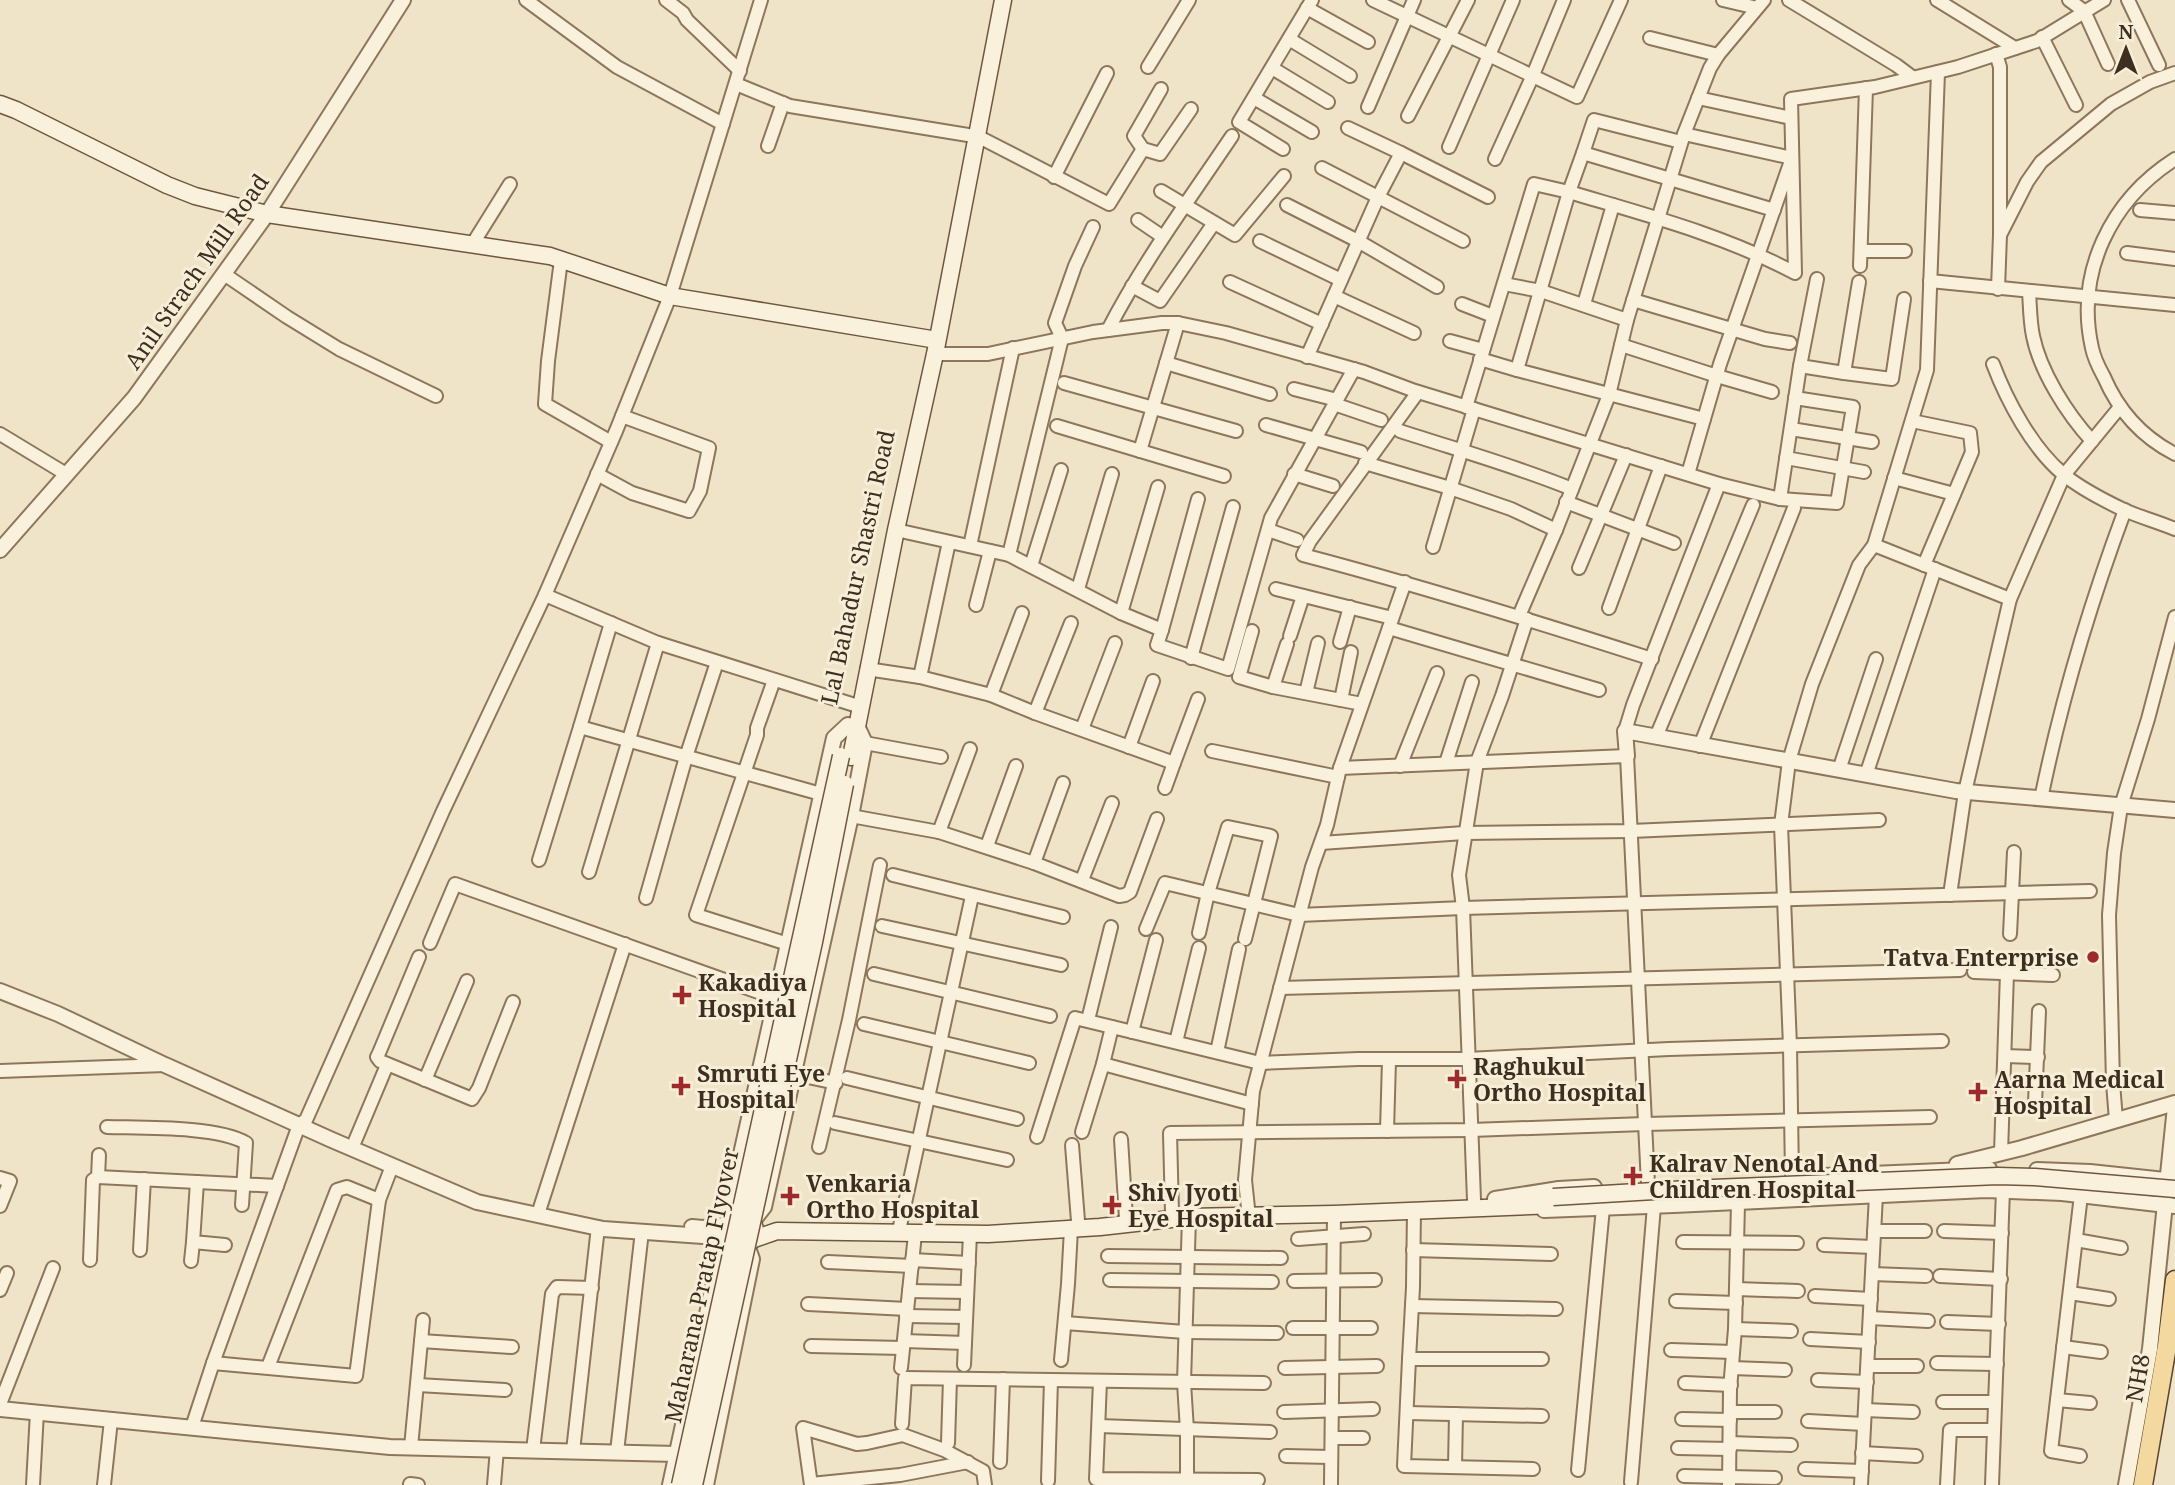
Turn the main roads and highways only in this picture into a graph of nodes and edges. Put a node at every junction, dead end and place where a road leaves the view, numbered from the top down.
1 (994, 0) edge
2 (1003, 0) edge
3 (0, 104) edge
4 (972, 136) junction
5 (934, 344) junction
6 (856, 706) junction
7 (852, 726) joint
8 (846, 757) junction
9 (2173, 1184) edge
10 (1554, 1201) junction
11 (2172, 1202) edge
12 (1495, 1203) junction
13 (1248, 1212) junction
14 (1180, 1215) junction
15 (752, 1222) junction
16 (1075, 1225) junction
17 (908, 1230) junction
18 (750, 1242) junction
19 (2175, 1280) edge
20 (680, 1485) edge
21 (694, 1485) edge
22 (2143, 1485) edge

1 - 4 main road, Lal Bahadur Shastri Road
2 - 4 main road
3 - 5 main road
4 - 5 main road, Lal Bahadur Shastri Road
5 - 6 main road, Lal Bahadur Shastri Road
5 - 6 main road
6 - 7 main road, Lal Bahadur Shastri Road
7 - 8 main road, Maharana Pratap Flyover
8 - 20 main road, Maharana Pratap Flyover, bridge
8 - 21 main road, Maharana Pratap Flyover, bridge
9 - 10 main road, bridge
10 - 11 main road
10 - 12 main road
12 - 13 main road
12 - 13 main road
13 - 14 main road
14 - 16 main road
14 - 16 main road
15 - 17 main road
15 - 18 main road
15 - 18 main road
16 - 17 main road
16 - 17 main road
17 - 18 main road
19 - 22 main road, NH8

